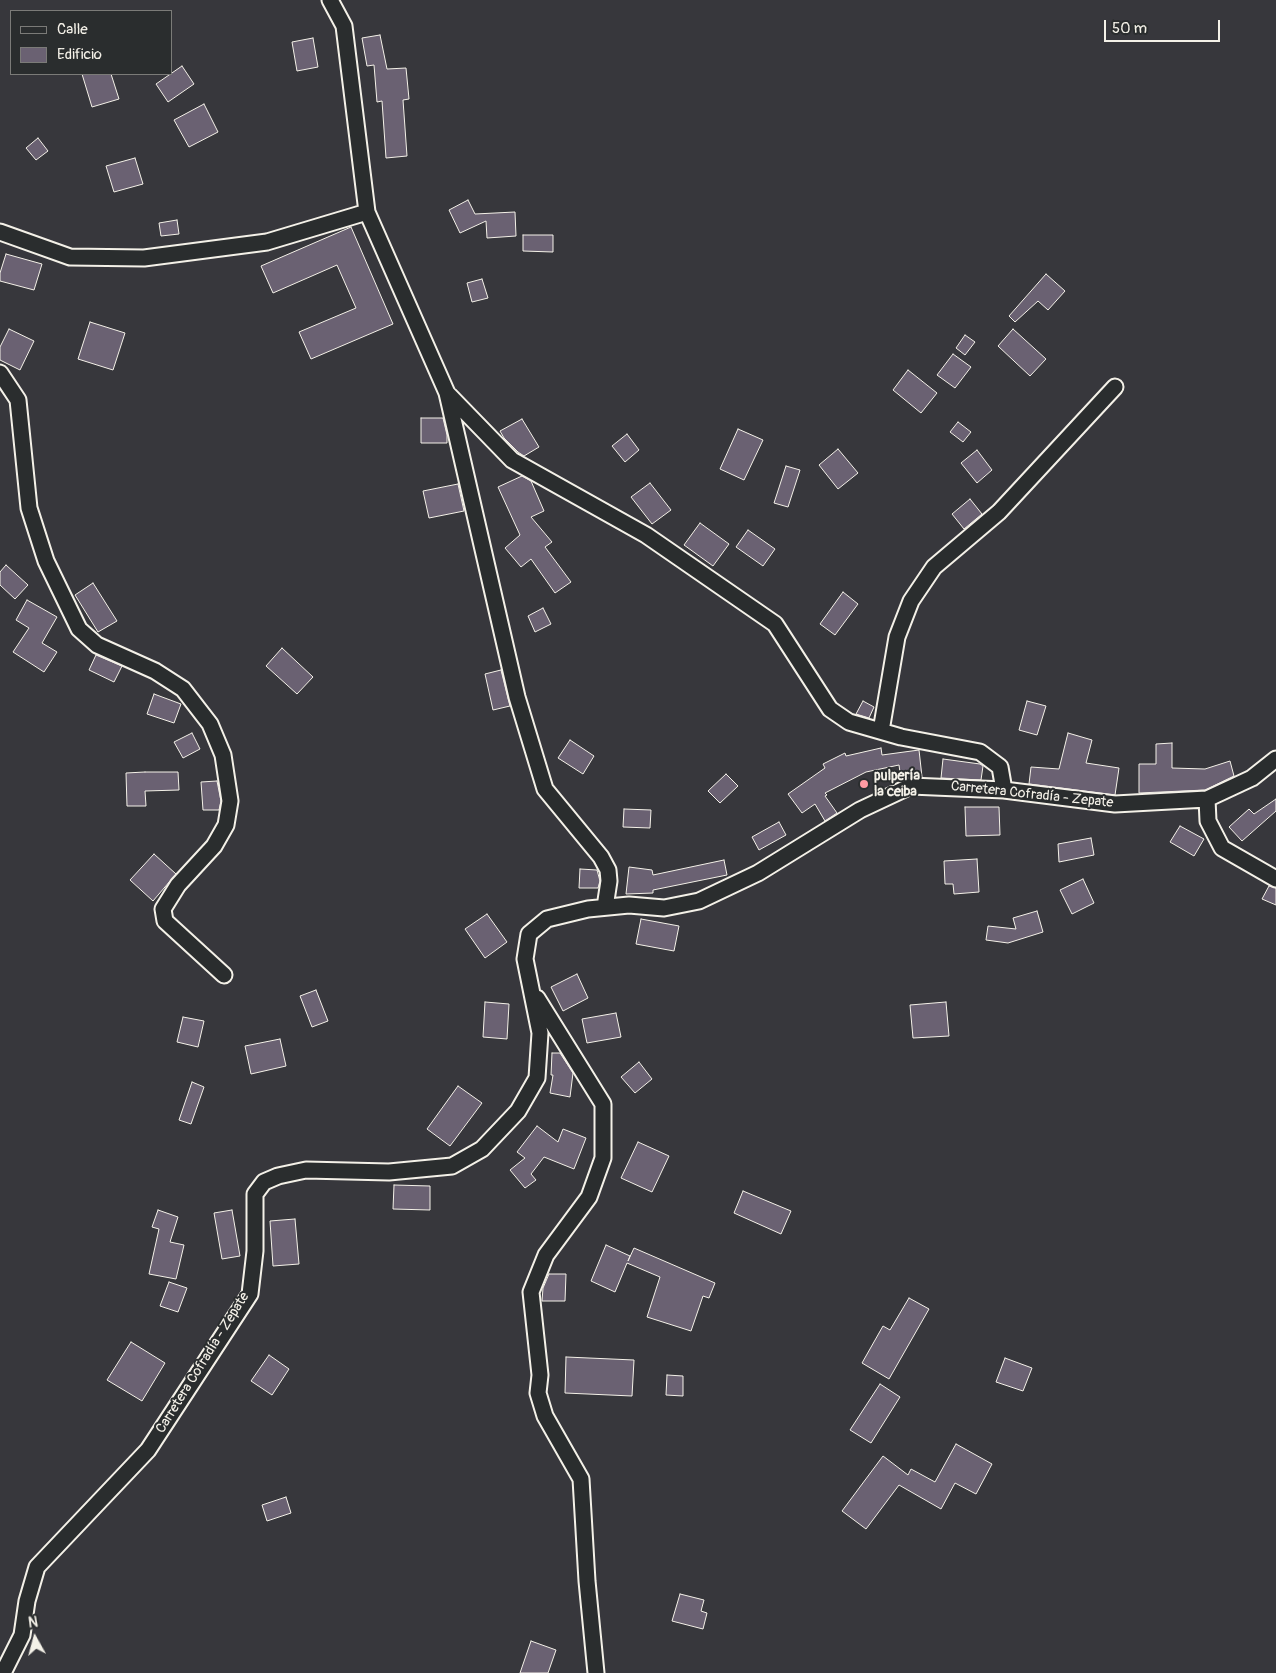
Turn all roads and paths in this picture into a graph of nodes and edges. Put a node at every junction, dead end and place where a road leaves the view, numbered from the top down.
1 (330, 0) edge
2 (367, 212) junction
3 (0, 232) edge
4 (0, 373) edge
5 (1115, 387) dead end
6 (447, 393) junction
7 (881, 731) junction
8 (1276, 759) edge
9 (1004, 790) junction
10 (1206, 799) junction
11 (1276, 879) edge
12 (605, 907) junction
13 (224, 975) dead end
14 (531, 989) junction
15 (3, 1673) edge
16 (596, 1673) edge

1 - 2 street
2 - 3 street
2 - 6 street
4 - 13 street
5 - 7 street
6 - 7 street
6 - 12 street
7 - 9 street
8 - 10 street, Carretera Cofradía - Zepate
9 - 10 street, Carretera Cofradía - Zepate
9 - 12 street, Carretera Cofradía - Zepate
10 - 11 street
12 - 14 street, Carretera Cofradía - Zepate
14 - 15 street, Carretera Cofradía - Zepate
14 - 16 street

